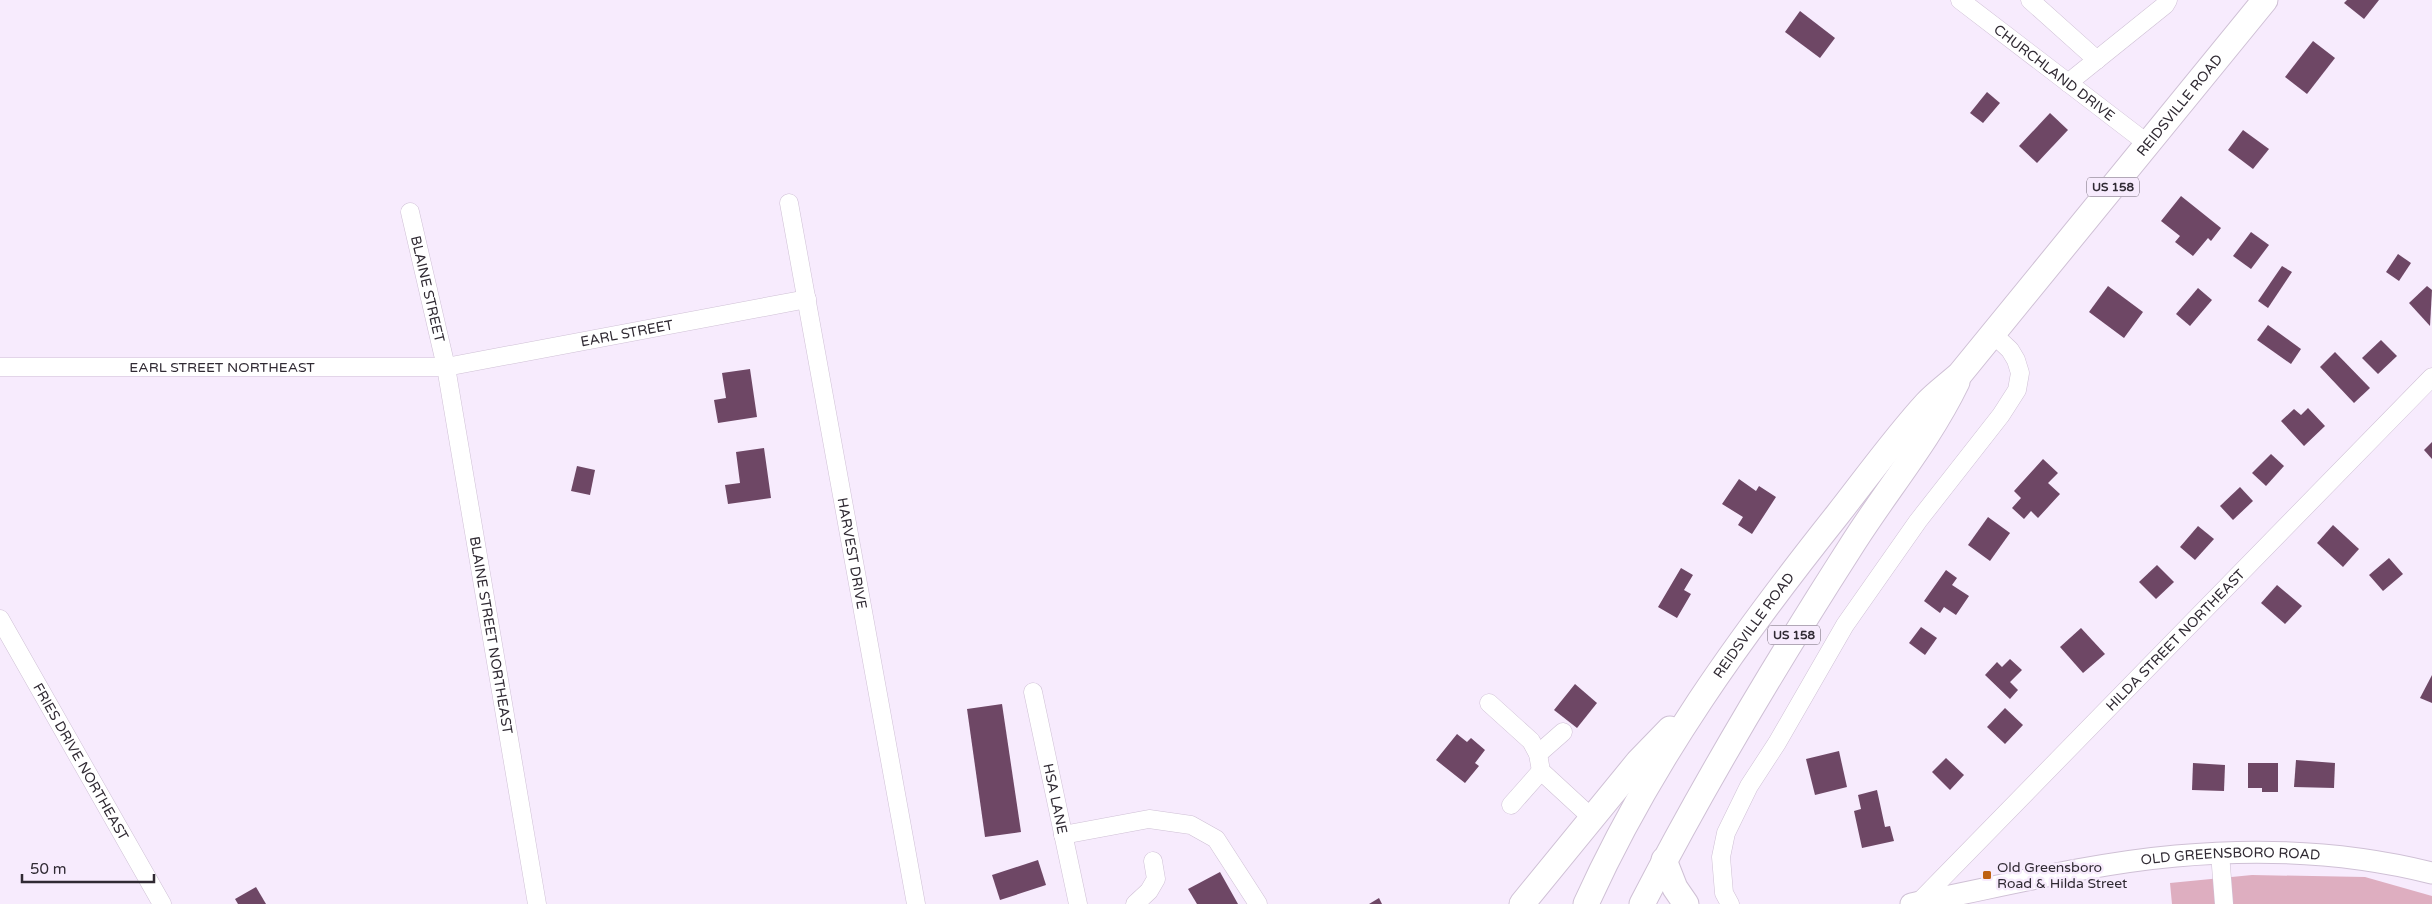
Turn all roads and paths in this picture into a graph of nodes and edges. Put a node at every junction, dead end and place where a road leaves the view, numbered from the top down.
1 (1960, 0) edge
2 (2030, 0) edge
3 (2168, 0) edge
4 (2265, 0) edge
5 (2097, 60) junction
6 (2068, 83) junction
7 (2148, 144) junction
8 (789, 203) dead end
9 (410, 212) dead end
10 (807, 300) junction
11 (1993, 334) junction
12 (0, 367) edge
13 (446, 367) junction
14 (1960, 374) junction
15 (2432, 377) edge
16 (0, 620) edge
17 (1033, 692) dead end
18 (1704, 692) junction
19 (1489, 703) dead end
20 (1563, 732) dead end
21 (1540, 762) junction
22 (1511, 805) dead end
23 (1592, 818) junction
24 (1063, 834) junction
25 (2220, 853) junction
26 (1664, 860) junction
27 (1153, 861) dead end
28 (2432, 873) edge
29 (1914, 903) edge
30 (162, 904) edge
31 (537, 904) edge
32 (916, 904) edge
33 (1078, 904) edge
34 (1135, 904) edge
35 (1258, 904) edge
36 (1522, 904) edge
37 (1586, 904) edge
38 (1642, 904) edge
39 (1686, 904) edge
40 (1730, 904) edge
41 (2224, 904) edge

1 - 6 street, CHURCHLAND DRIVE
2 - 5 street
3 - 5 street
4 - 7 highway, REIDSVILLE ROAD / US 158
5 - 6 street
6 - 7 street, CHURCHLAND DRIVE
7 - 11 highway, REIDSVILLE ROAD / US 158
8 - 10 street, HARVEST DRIVE
9 - 13 street, BLAINE STREET
10 - 13 street, EARL STREET
10 - 32 street, HARVEST DRIVE
11 - 14 highway, REIDSVILLE ROAD / US 158
11 - 40 street
12 - 13 street, EARL STREET NORTHEAST
13 - 31 street, BLAINE STREET NORTHEAST
14 - 18 highway, REIDSVILLE ROAD / US 158
14 - 26 highway, REIDSVILLE ROAD / US 158
15 - 29 street, HILDA STREET NORTHEAST
16 - 30 street, FRIES DRIVE NORTHEAST
17 - 24 street, HSA LANE
18 - 23 highway
18 - 37 highway, REIDSVILLE ROAD / US 158
19 - 21 street
20 - 21 street
21 - 22 street
21 - 23 street
23 - 36 highway
24 - 33 street, HSA LANE
24 - 35 street
25 - 28 main road, OLD GREENSBORO ROAD
25 - 29 main road, OLD GREENSBORO ROAD
25 - 41 street
26 - 38 highway, REIDSVILLE ROAD / US 158
26 - 39 highway
27 - 34 street

